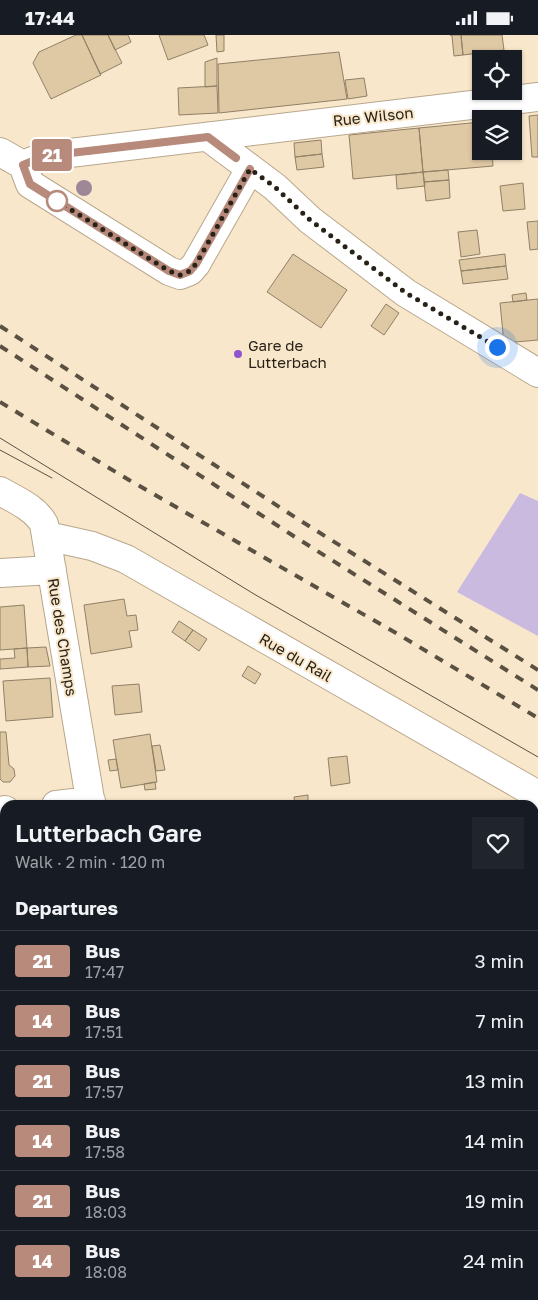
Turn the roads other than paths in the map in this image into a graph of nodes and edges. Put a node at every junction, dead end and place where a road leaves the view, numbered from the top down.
1 (538, 97) edge
2 (208, 137) junction
3 (0, 152) edge
4 (23, 165) junction
5 (250, 169) junction
6 (538, 373) edge
7 (0, 491) edge
8 (47, 536) junction
9 (52, 569) junction
10 (0, 573) edge
11 (538, 795) edge
12 (90, 800) edge

1 - 2 street, Rue Wilson
2 - 4 street, Rue Wilson
2 - 5 street
3 - 4 street
4 - 5 street
5 - 6 street
7 - 8 street, Rue des Champs
8 - 9 street, Rue des Champs
8 - 11 street, Rue du Rail
9 - 10 street
9 - 12 street, Rue des Champs

